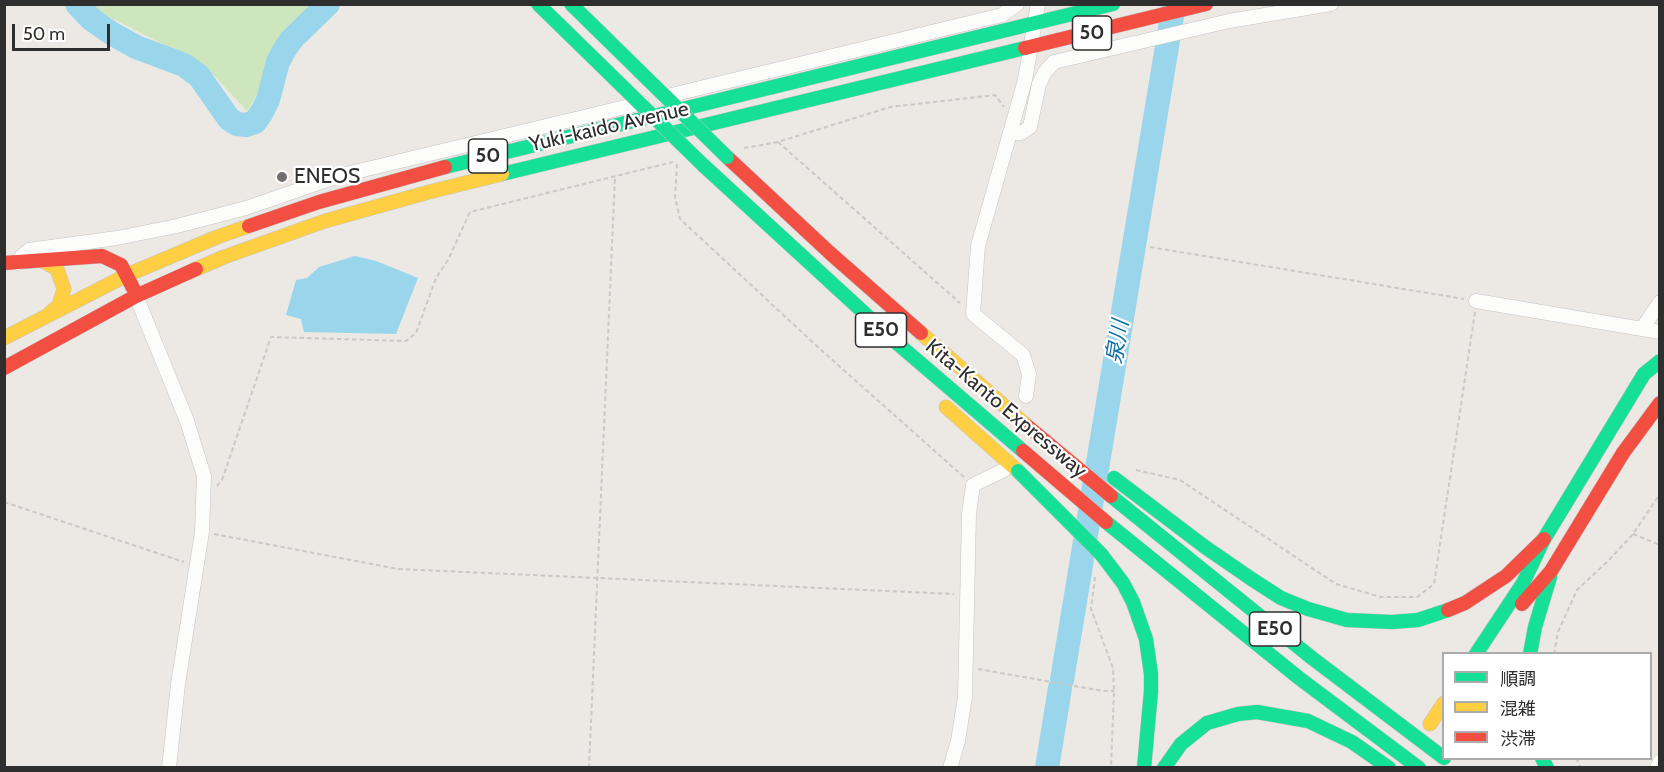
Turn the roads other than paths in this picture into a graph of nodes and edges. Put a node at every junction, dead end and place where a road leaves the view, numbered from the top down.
1 (538, 4) edge
2 (571, 4) edge
3 (1017, 4) edge
4 (1038, 4) edge
5 (1113, 4) edge
6 (1330, 4) edge
7 (1200, 6) edge
8 (1035, 24) junction
9 (1031, 48) junction
10 (1010, 133) junction
11 (743, 204) junction
12 (44, 261) junction
13 (11, 263) edge
14 (127, 275) junction
15 (136, 296) junction
16 (1476, 301) road end
17 (1659, 302) edge
18 (48, 315) junction
19 (1642, 328) junction
20 (1659, 332) edge
21 (4, 338) edge
22 (879, 345) dead end
23 (1659, 361) edge
24 (4, 368) edge
25 (1026, 396) dead end
26 (940, 401) dead end
27 (1659, 403) edge
28 (1028, 420) junction
29 (1086, 457) dead end
30 (1011, 471) junction
31 (1109, 475) dead end
32 (1544, 539) junction
33 (1551, 571) junction
34 (1477, 652) edge
35 (1491, 652) edge
36 (1530, 652) edge
37 (1442, 707) edge
38 (1437, 727) edge
39 (1442, 756) edge
40 (1659, 762) edge
41 (169, 768) edge
42 (950, 768) edge
43 (1144, 768) edge
44 (1164, 768) edge
45 (1389, 768) edge
46 (1419, 768) edge
47 (1657, 768) edge

1 - 11 main road, Kita-Kanto Expressway / E50, bridge
2 - 28 main road, Kita-Kanto Expressway / E50, bridge
3 - 13 street
4 - 8 street
5 - 8 main road, 50
6 - 10 street
7 - 9 main road, 50
8 - 9 street
8 - 14 main road, Yuki-kaido Avenue / 50
9 - 10 street
9 - 15 main road, Yuki-kaido Avenue / 50
10 - 25 street
11 - 22 main road
11 - 46 main road, Kita-Kanto Expressway / E50, bridge
12 - 13 main road
12 - 14 main road
12 - 18 main road
14 - 15 main road
14 - 18 main road, 50
15 - 24 main road, 50
15 - 41 street
16 - 19 street
17 - 19 street
18 - 21 main road, 50
19 - 20 street
23 - 32 main road
26 - 30 main road
27 - 33 main road
28 - 29 main road
28 - 39 main road, Kita-Kanto Expressway / E50, bridge
30 - 42 street
30 - 43 main road, bridge
31 - 32 main road
32 - 34 main road
33 - 35 main road
33 - 36 main road
37 - 38 main road
40 - 47 street
44 - 45 main road

